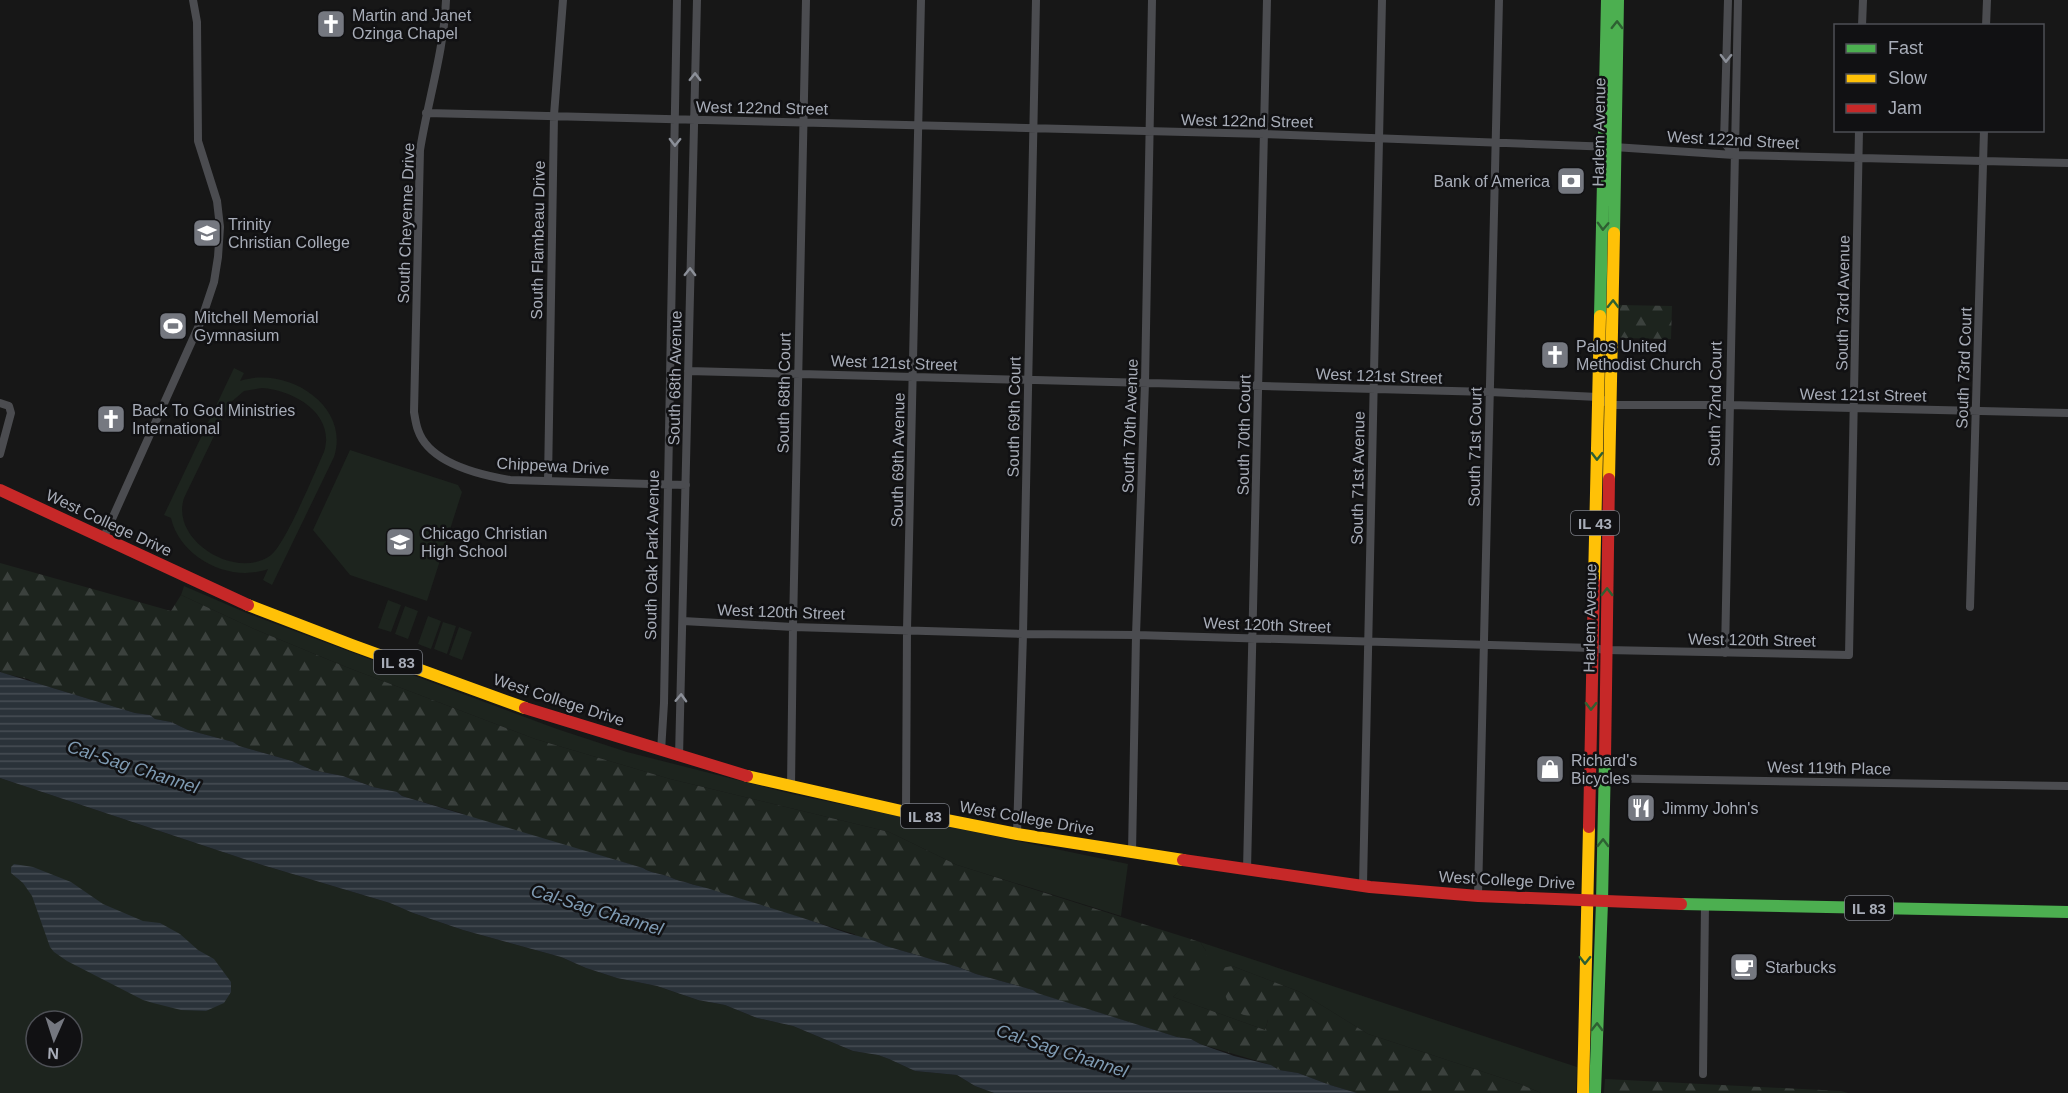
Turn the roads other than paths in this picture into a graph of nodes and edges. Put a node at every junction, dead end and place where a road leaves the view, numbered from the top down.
1 (193, 0) edge
2 (446, 0) edge
3 (563, 0) edge
4 (677, 0) edge
5 (697, 0) edge
6 (806, 0) edge
7 (921, 0) edge
8 (1036, 0) edge
9 (1152, 0) edge
10 (1267, 0) edge
11 (1382, 0) edge
12 (1498, 0) edge
13 (1607, 0) edge
14 (1618, 0) edge
15 (1728, 0) edge
16 (1738, 0) edge
17 (1863, 0) edge
18 (1987, 0) edge
19 (1862, 24) edge
20 (1986, 24) edge
21 (426, 113) junction
22 (554, 115) junction
23 (675, 120) junction
24 (694, 120) junction
25 (803, 122) junction
26 (919, 125) junction
27 (1034, 128) junction
28 (1149, 132) junction
29 (1859, 132) edge
30 (1984, 132) edge
31 (1265, 134) junction
32 (1379, 138) junction
33 (1495, 143) junction
34 (1610, 147) junction
35 (1734, 155) junction
36 (1858, 158) junction
37 (1983, 161) junction
38 (2068, 163) edge
39 (688, 371) junction
40 (798, 374) junction
41 (913, 377) junction
42 (1029, 380) junction
43 (1145, 383) junction
44 (1258, 386) junction
45 (1374, 389) junction
46 (1490, 392) junction
47 (1598, 397) junction
48 (0, 403) edge
49 (1611, 405) junction
50 (1729, 405) junction
51 (1855, 408) junction
52 (1977, 411) junction
53 (2068, 413) edge
54 (427, 446) joint
55 (0, 454) edge
56 (548, 481) junction
57 (666, 484) junction
58 (686, 485) junction
59 (0, 490) edge
60 (103, 539) junction
61 (1970, 607) dead end
62 (683, 621) junction
63 (793, 627) junction
64 (908, 630) junction
65 (1023, 634) junction
66 (1136, 635) junction
67 (1252, 638) junction
68 (1369, 643) junction
69 (1484, 645) junction
70 (1592, 648) junction
71 (1606, 650) junction
72 (1725, 653) junction
73 (1849, 655) joint
74 (661, 751) junction
75 (679, 757) junction
76 (1589, 778) junction
77 (1604, 778) junction
78 (2068, 786) edge
79 (791, 787) junction
80 (906, 812) junction
81 (1017, 834) junction
82 (1132, 853) junction
83 (1247, 870) junction
84 (1362, 885) junction
85 (1478, 896) junction
86 (1586, 901) junction
87 (1602, 902) junction
88 (1705, 904) junction
89 (2068, 912) edge
90 (1703, 1074) dead end
91 (1583, 1093) edge
92 (1595, 1093) edge

1 - 60 street
2 - 21 street, South Cheyenne Drive
3 - 22 street, South Flambeau Drive
4 - 23 street, South Oak Park Avenue
24 -> 5 street, South 68th Avenue
6 - 25 street, South 68th Court
7 - 26 street, South 69th Avenue
8 - 27 street, South 69th Court
9 - 28 street, South 70th Avenue
10 - 31 street, South 70th Court
11 - 32 street, South 71st Avenue
12 - 33 street, South 71st Court
13 - 34 main road, Harlem Avenue / IL 43
34 -> 14 main road, Harlem Avenue / IL 43
15 -> 35 street, South 72nd Court
16 - 35 street, South 72nd Court
17 - 19 street
18 - 20 street
21 - 22 street, West 122nd Street
21 - 54 street, South Cheyenne Drive
22 - 23 street, West 122nd Street
22 - 56 street, South Flambeau Drive
23 - 24 street, West 122nd Street
23 -> 57 street, South Oak Park Avenue
24 - 25 street, West 122nd Street
39 -> 24 street, South 68th Avenue
25 - 26 street, West 122nd Street
25 - 40 street, South 68th Court
26 - 27 street, West 122nd Street
26 - 41 street, South 69th Avenue
27 - 28 street, West 122nd Street
27 - 42 street, South 69th Court
28 - 31 street, West 122nd Street
28 - 43 street, South 70th Avenue
29 - 36 street, South 73rd Avenue
30 - 37 street, South 73rd Court
31 - 32 street, West 122nd Street
31 - 44 street, South 70th Court
32 - 33 street, West 122nd Street
32 - 45 street, South 71st Avenue
33 - 34 street, West 122nd Street
33 - 46 street, South 71st Court
34 - 35 street, West 122nd Street
34 -> 47 main road, Harlem Avenue / IL 43
49 -> 34 main road, Harlem Avenue / IL 43
35 - 36 street, West 122nd Street
35 - 50 street, South 72nd Court
36 - 37 street, West 122nd Street
36 - 51 street, South 73rd Avenue
37 - 38 street, West 122nd Street
37 - 52 street, South 73rd Court
39 - 40 street, West 121st Street
39 - 58 street, South 68th Avenue
40 - 41 street, West 121st Street
40 - 63 street, South 68th Court
41 - 42 street, West 121st Street
41 - 64 street, South 69th Avenue
42 - 43 street, West 121st Street
42 - 65 street, South 69th Court
43 - 44 street, West 121st Street
43 - 66 street, South 70th Avenue
44 - 45 street, West 121st Street
44 - 67 street, South 70th Court
45 - 46 street, West 121st Street
45 - 68 street, South 71st Avenue
46 - 47 street, West 121st Street
46 - 69 street, South 71st Court
47 - 49 street, West 121st Street
47 -> 70 main road, Harlem Avenue / IL 43
48 - 55 street
49 - 50 street, West 121st Street
71 -> 49 main road, Harlem Avenue / IL 43
50 - 51 street, West 121st Street
50 - 72 street, South 72nd Court
51 - 52 street, West 121st Street
51 - 73 street, South 73rd Avenue
52 - 53 street, West 121st Street
52 - 61 street, South 73rd Court
54 - 56 street, Chippewa Drive
56 - 57 street, Chippewa Drive
57 - 58 street, Chippewa Drive
57 - 74 street, South Oak Park Avenue
58 - 62 street, South 68th Avenue
59 - 60 main road, West College Drive / IL 83
60 - 74 main road, West College Drive / IL 83
62 - 63 street, West 120th Street
75 -> 62 street, South 68th Avenue
63 - 64 street, West 120th Street
63 - 79 street, South 68th Court
64 - 65 street, West 120th Street
64 - 80 street, South 69th Avenue
65 - 66 street, West 120th Street
65 - 81 street, South 69th Court
66 - 67 street, West 120th Street
66 - 82 street, South 70th Avenue
67 - 68 street, West 120th Street
67 - 83 street, South 70th Court
68 - 69 street, West 120th Street
68 - 84 street, South 71st Avenue
69 - 70 street, West 120th Street
69 - 85 street, South 71st Court
70 - 71 street, West 120th Street
70 -> 76 main road, Harlem Avenue / IL 43
71 - 72 street, West 120th Street
71 - 77 main road, Harlem Avenue / IL 43
72 - 73 street, West 120th Street
74 - 75 main road, West College Drive / IL 83
75 - 79 main road, West College Drive / IL 83
76 - 77 street, West 119th Place
76 - 86 main road, Harlem Avenue / IL 43
77 - 78 street, West 119th Place
87 -> 77 main road, Harlem Avenue / IL 43
79 - 80 main road, West College Drive / IL 83
80 - 81 main road, West College Drive / IL 83
81 - 82 main road, West College Drive / IL 83
82 - 83 main road, West College Drive / IL 83
83 - 84 main road, West College Drive / IL 83
84 - 85 main road, West College Drive / IL 83
85 - 86 main road, West College Drive / IL 83
86 - 87 main road, West College Drive / IL 83
86 -> 91 main road, Harlem Avenue / IL 43
87 - 88 main road, West College Drive / IL 83
92 -> 87 main road, Harlem Avenue / IL 43
88 - 89 main road, West College Drive / IL 83
88 - 90 street

